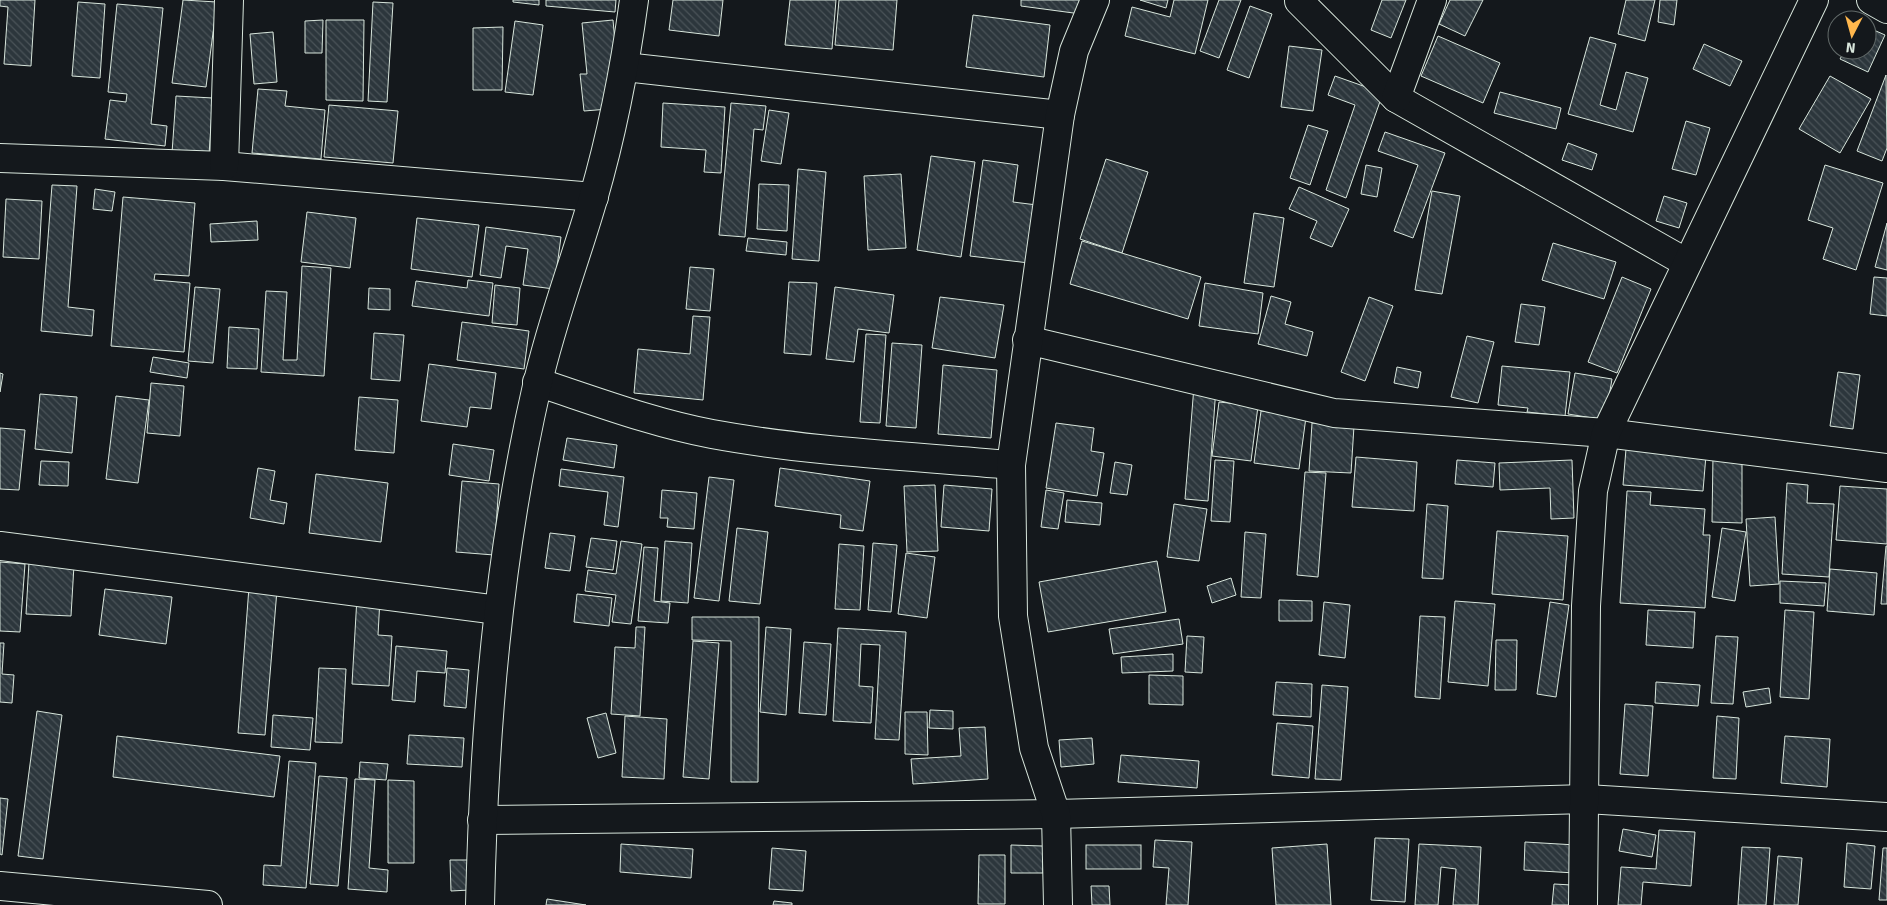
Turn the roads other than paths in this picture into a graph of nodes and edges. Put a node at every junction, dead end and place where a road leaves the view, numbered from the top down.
1 (229, 0) edge
2 (634, 0) edge
3 (1095, 0) edge
4 (1432, 0) edge
5 (1814, 0) edge
6 (1871, 0) edge
7 (1299, 1) edge
8 (1887, 9) edge
9 (625, 67) junction
10 (1396, 98) junction
11 (1060, 115) junction
12 (0, 158) edge
13 (224, 166) junction
14 (594, 197) junction
15 (1687, 263) junction
16 (1027, 340) junction
17 (538, 382) junction
18 (1606, 433) junction
19 (1010, 466) junction
20 (1887, 468) edge
21 (0, 546) edge
22 (498, 610) junction
23 (1586, 799) junction
24 (1056, 814) junction
25 (1887, 817) edge
26 (482, 820) junction
27 (0, 886) edge
28 (208, 905) edge
29 (480, 905) edge
30 (1058, 905) edge
31 (1583, 905) edge

1 - 13 street
2 - 9 street
3 - 11 street
4 - 10 street
5 - 15 street
6 - 8 street
7 - 10 street
9 - 11 street
9 - 14 street
10 - 15 street
11 - 16 street
12 - 13 street
13 - 14 street
14 - 17 street
15 - 18 street
16 - 18 street
16 - 19 street
17 - 19 street
17 - 22 street
18 - 20 street
18 - 23 street
19 - 24 street
21 - 22 street
22 - 26 street
23 - 24 street
23 - 25 street
23 - 31 street
24 - 26 street
24 - 30 street
26 - 29 street
27 - 28 street

